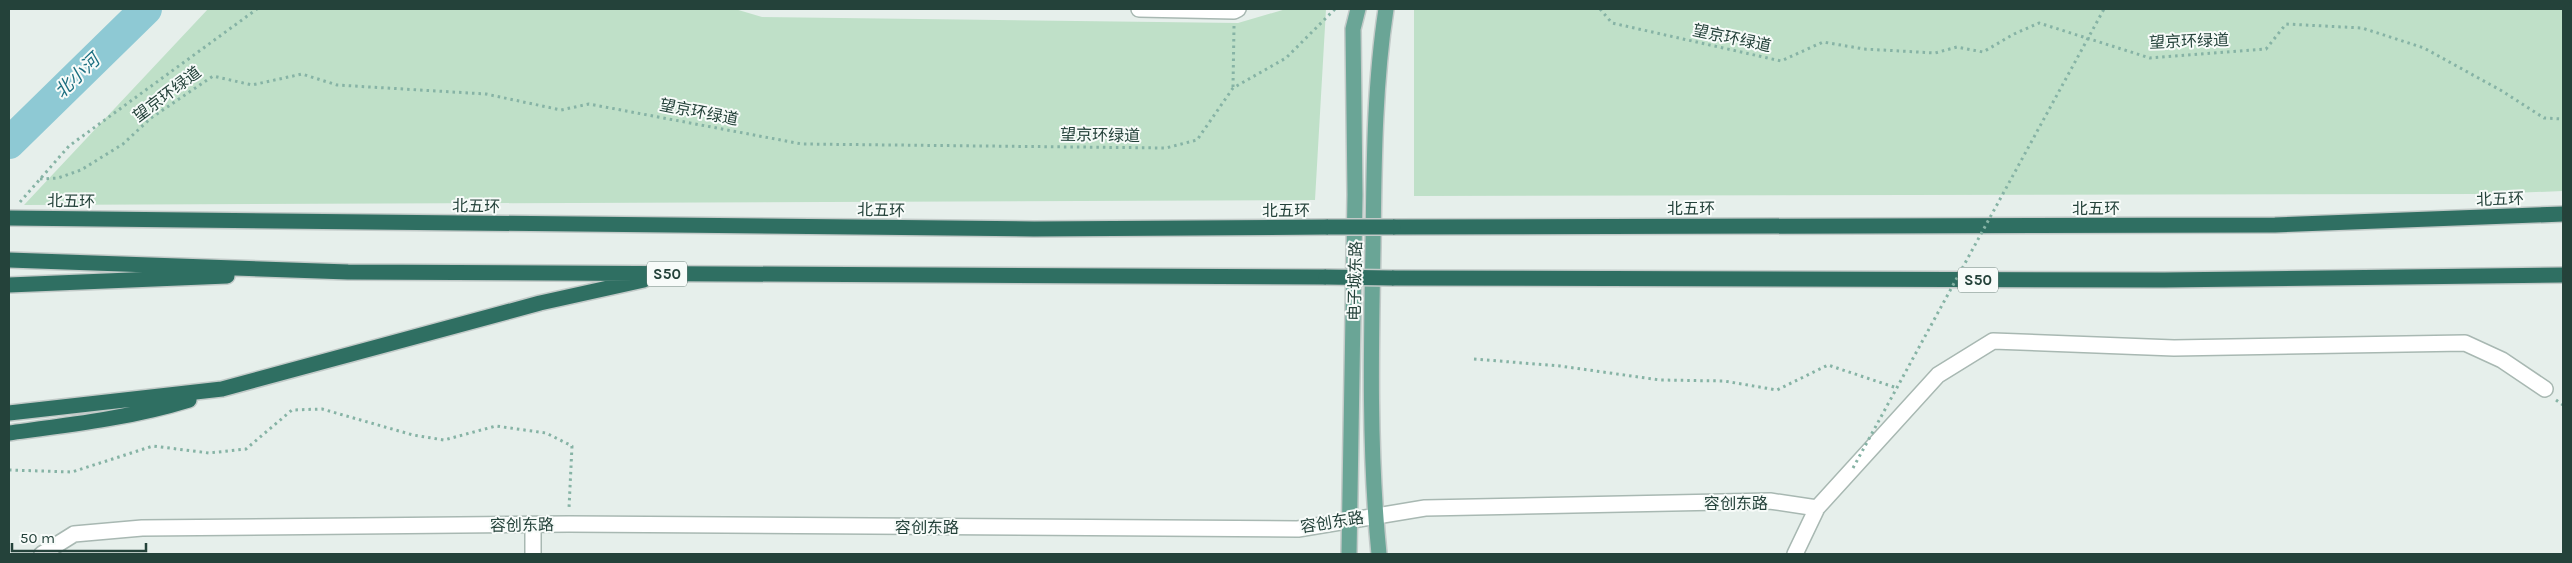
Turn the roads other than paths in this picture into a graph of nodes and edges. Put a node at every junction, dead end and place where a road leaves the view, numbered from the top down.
1 (1139, 9) edge
2 (1358, 9) edge
3 (1386, 9) edge
4 (1236, 10) edge
5 (12, 213) edge
6 (2563, 214) edge
7 (9, 260) edge
8 (348, 272) junction
9 (670, 274) junction
10 (2563, 275) edge
11 (9, 285) edge
12 (222, 389) junction
13 (2544, 389) dead end
14 (9, 413) edge
15 (9, 432) edge
16 (1816, 508) junction
17 (1376, 515) junction
18 (1351, 519) junction
19 (533, 525) junction
20 (42, 554) edge
21 (533, 554) edge
22 (1349, 554) edge
23 (1379, 554) edge
24 (1795, 554) edge

1 - 4 street
2 - 18 main road, 电子城东路
3 - 17 main road, 电子城东路
5 - 6 highway, 北五环, bridge
7 - 8 highway, S50
8 - 9 highway, S50
8 - 11 highway
9 - 10 highway, S50, bridge
9 - 12 highway
12 - 14 highway
12 - 15 highway
13 - 16 street
16 - 17 street, 容创东路
16 - 24 street
17 - 18 street, 容创东路
17 - 23 main road, 电子城东路
18 - 19 street, 容创东路
18 - 22 main road, 电子城东路
19 - 20 street, 容创东路
19 - 21 street

